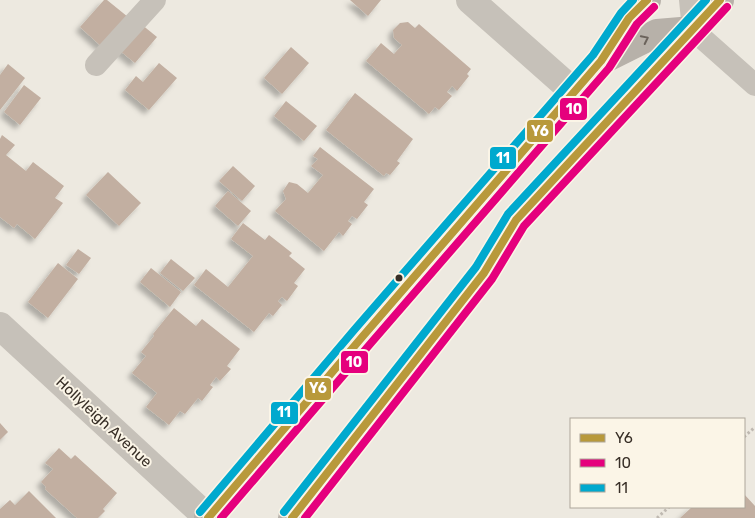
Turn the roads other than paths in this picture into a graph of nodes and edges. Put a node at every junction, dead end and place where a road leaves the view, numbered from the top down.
1 (156, 0) edge
2 (470, 0) edge
3 (647, 0) edge
4 (690, 0) edge
5 (720, 0) edge
6 (693, 30) junction
7 (601, 61) junction
8 (96, 66) dead end
9 (755, 85) edge
10 (574, 92) junction
11 (0, 326) edge
12 (208, 518) edge
13 (292, 518) edge

1 - 8 lane
2 - 10 street
3 - 7 main road
4 - 6 lane
5 - 6 main road
7 -> 6 main road
6 - 9 lane
6 - 13 main road
7 - 10 main road
10 - 12 main road
11 - 12 street, Hollyleigh Avenue

